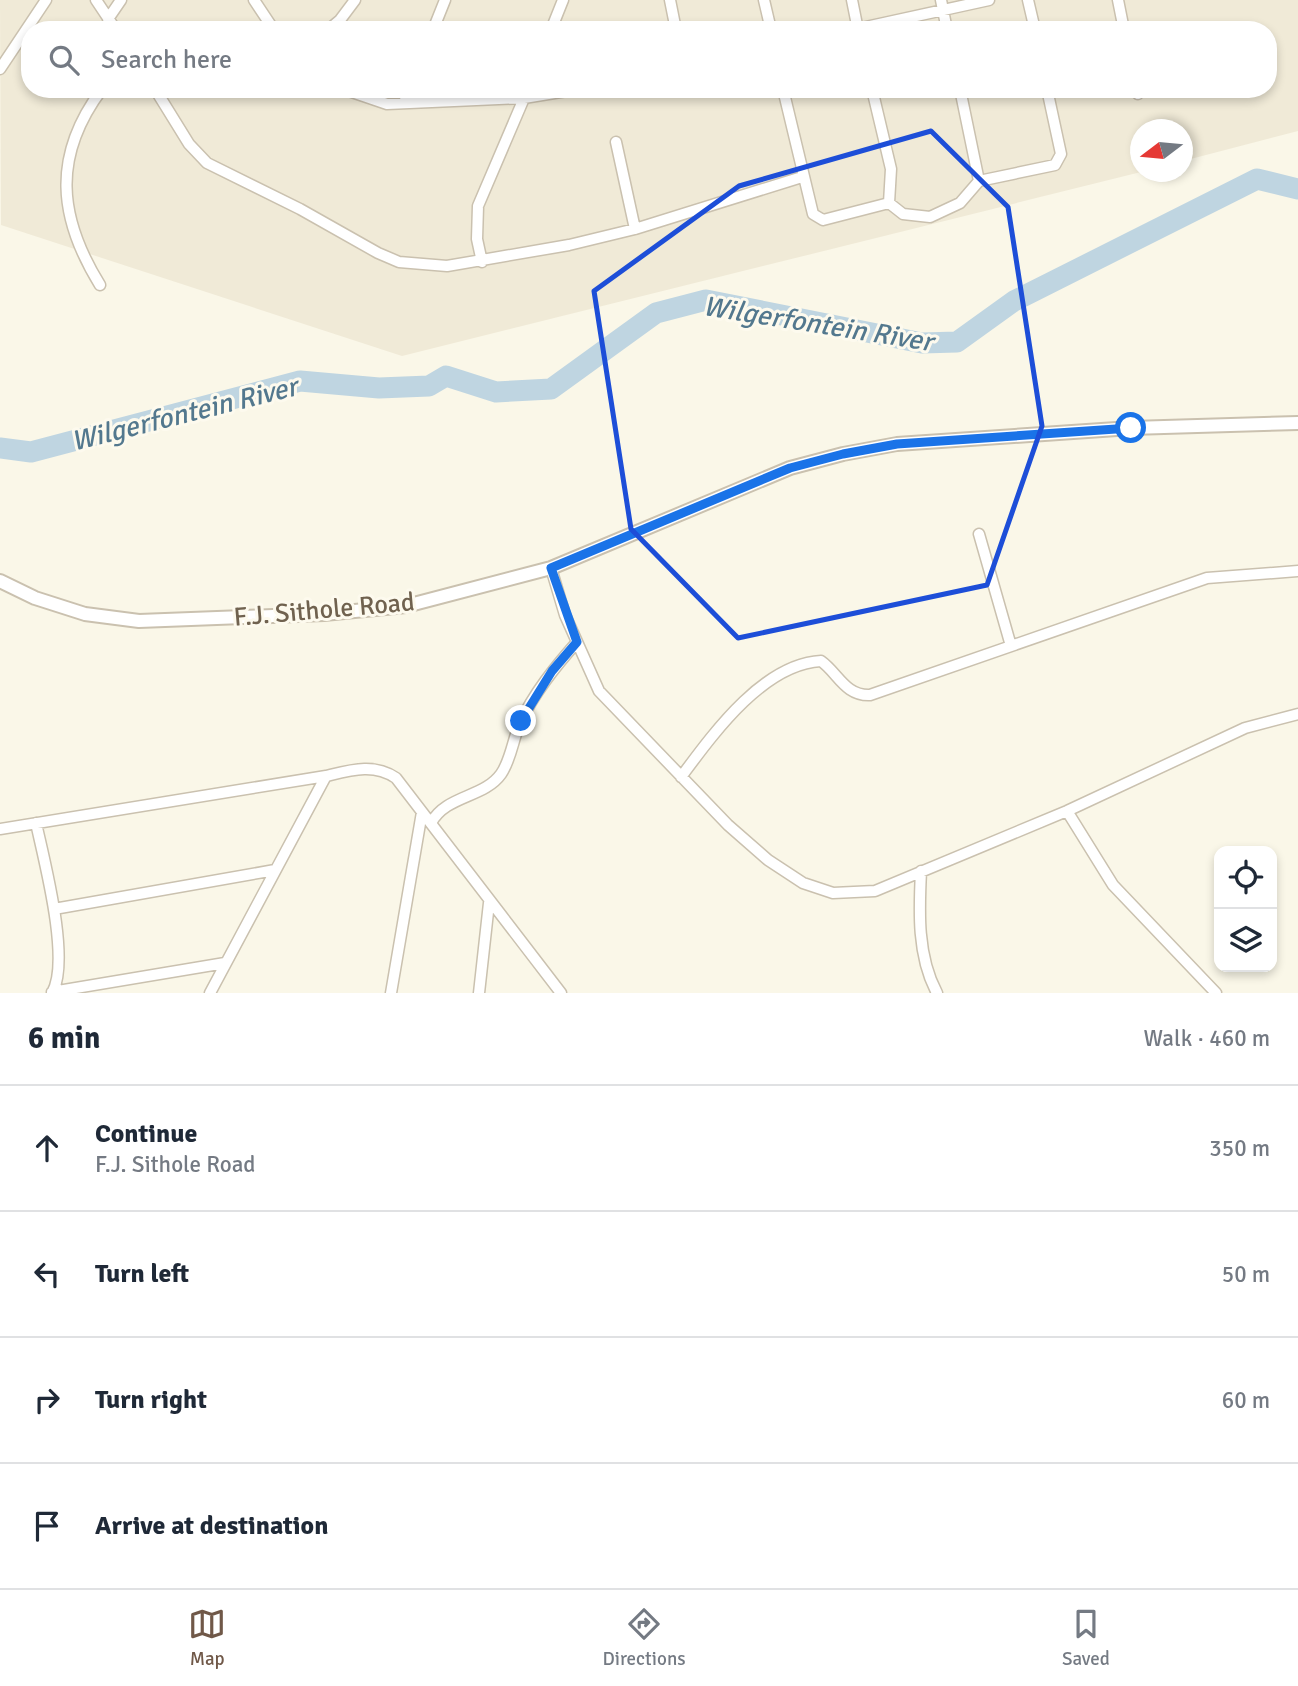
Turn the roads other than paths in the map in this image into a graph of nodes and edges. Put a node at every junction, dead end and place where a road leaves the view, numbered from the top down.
1 (46, 0) edge
2 (96, 0) edge
3 (121, 0) edge
4 (254, 0) edge
5 (355, 0) edge
6 (445, 0) edge
7 (563, 0) edge
8 (670, 0) edge
9 (764, 0) edge
10 (852, 0) edge
11 (989, 0) edge
12 (1028, 0) edge
13 (1118, 0) edge
14 (942, 5) edge
15 (108, 19) joint
16 (32, 21) edge
17 (268, 21) edge
18 (339, 21) edge
19 (437, 21) edge
20 (555, 21) edge
21 (674, 21) edge
22 (769, 21) edge
23 (855, 21) edge
24 (885, 21) edge
25 (1033, 21) edge
26 (1122, 21) edge
27 (21, 38) edge
28 (0, 69) edge
29 (97, 98) edge
30 (161, 98) edge
31 (369, 98) edge
32 (406, 98) edge
33 (472, 98) edge
34 (524, 98) edge
35 (785, 98) edge
36 (874, 98) edge
37 (962, 98) edge
38 (1049, 98) edge
39 (404, 103) junction
40 (616, 142) dead end
41 (802, 177) junction
42 (979, 181) junction
43 (889, 203) junction
44 (635, 229) junction
45 (482, 262) junction
46 (100, 285) dead end
47 (1298, 423) edge
48 (979, 534) dead end
49 (551, 568) junction
50 (1298, 571) edge
51 (0, 581) edge
52 (577, 642) junction
53 (1011, 646) junction
54 (1298, 714) edge
55 (326, 776) junction
56 (681, 777) junction
57 (1067, 811) junction
58 (422, 812) junction
59 (36, 823) junction
60 (431, 823) junction
61 (0, 829) edge
62 (275, 870) junction
63 (921, 871) junction
64 (489, 903) junction
65 (54, 909) junction
66 (225, 963) junction
67 (52, 992) edge
68 (210, 993) edge
69 (391, 993) edge
70 (479, 993) edge
71 (561, 993) edge
72 (937, 993) edge
73 (1216, 993) edge

1 - 16 street
2 - 15 street
3 - 15 street
4 - 17 street
5 - 18 street
6 - 19 street
7 - 20 street
8 - 21 street
9 - 22 street
10 - 23 street
11 - 14 street
12 - 25 street
13 - 26 street
14 - 24 street
27 - 28 street
29 - 46 street
30 - 45 street
31 - 39 street
32 - 39 street
33 - 39 street
34 - 45 street
35 - 41 street
36 - 43 street
37 - 42 street
38 - 42 street
40 - 44 street
41 - 43 street
41 - 44 street
42 - 43 street
44 - 45 street
47 - 49 street, F.J. Sithole Road
48 - 53 street
49 - 51 street, F.J. Sithole Road
49 - 52 street
50 - 53 street
52 - 56 street
52 - 60 street
53 - 56 street
54 - 57 street
55 - 58 street
55 - 59 street
55 - 62 street
56 - 63 street
57 - 63 street
57 - 73 street
58 - 60 street
58 - 69 street
59 - 61 street
59 - 65 street
60 - 64 street
62 - 65 street
62 - 66 street
63 - 72 street
64 - 70 street
64 - 71 street
65 - 67 street
66 - 67 street
66 - 68 street

